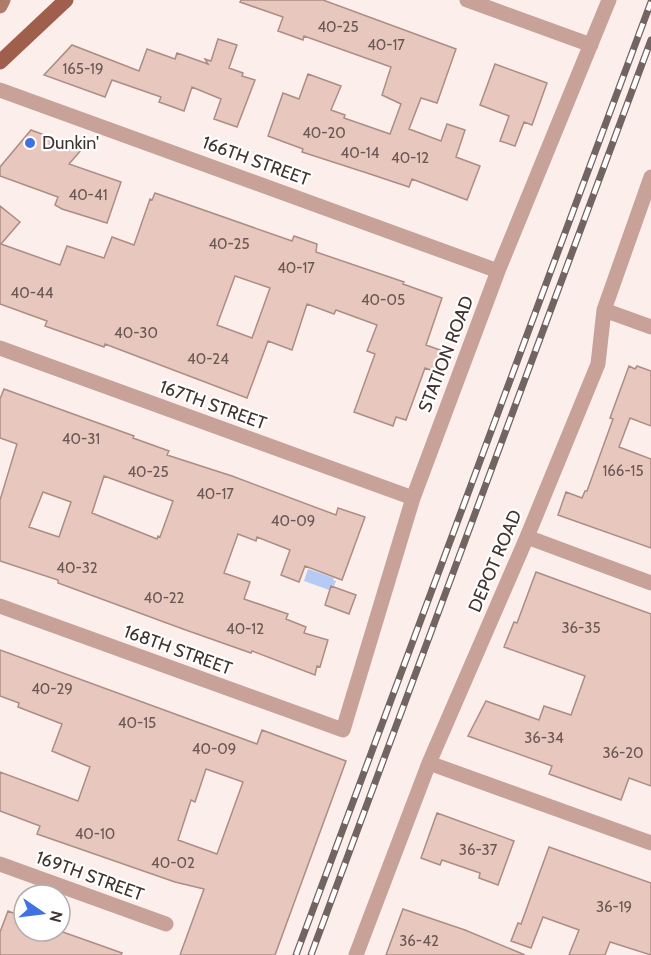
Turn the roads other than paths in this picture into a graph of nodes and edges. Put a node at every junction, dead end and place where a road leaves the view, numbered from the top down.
1 (3, 0) edge
2 (66, 0) edge
3 (466, 0) edge
4 (609, 0) edge
5 (0, 6) edge
6 (591, 45) junction
7 (0, 62) edge
8 (0, 90) edge
9 (651, 177) edge
10 (498, 271) junction
11 (604, 310) junction
12 (651, 327) edge
13 (0, 348) edge
14 (412, 498) junction
15 (527, 537) junction
16 (651, 583) edge
17 (0, 606) edge
18 (343, 730) joint
19 (429, 763) junction
20 (651, 843) edge
21 (0, 864) edge
22 (166, 924) dead end
23 (356, 955) edge

1 - 5 street
2 - 7 main road
3 - 6 street
4 - 6 street, STATION ROAD
6 - 10 street, STATION ROAD
8 - 10 street, 166TH STREET
9 - 11 street, DEPOT ROAD
10 - 14 street, STATION ROAD
11 - 12 street
11 - 15 street, DEPOT ROAD
13 - 14 street, 167TH STREET
14 - 18 street, STATION ROAD
15 - 16 street
15 - 19 street, DEPOT ROAD
17 - 18 street, 168TH STREET
19 - 20 street
19 - 23 street, DEPOT ROAD
21 - 22 street, 169TH STREET

